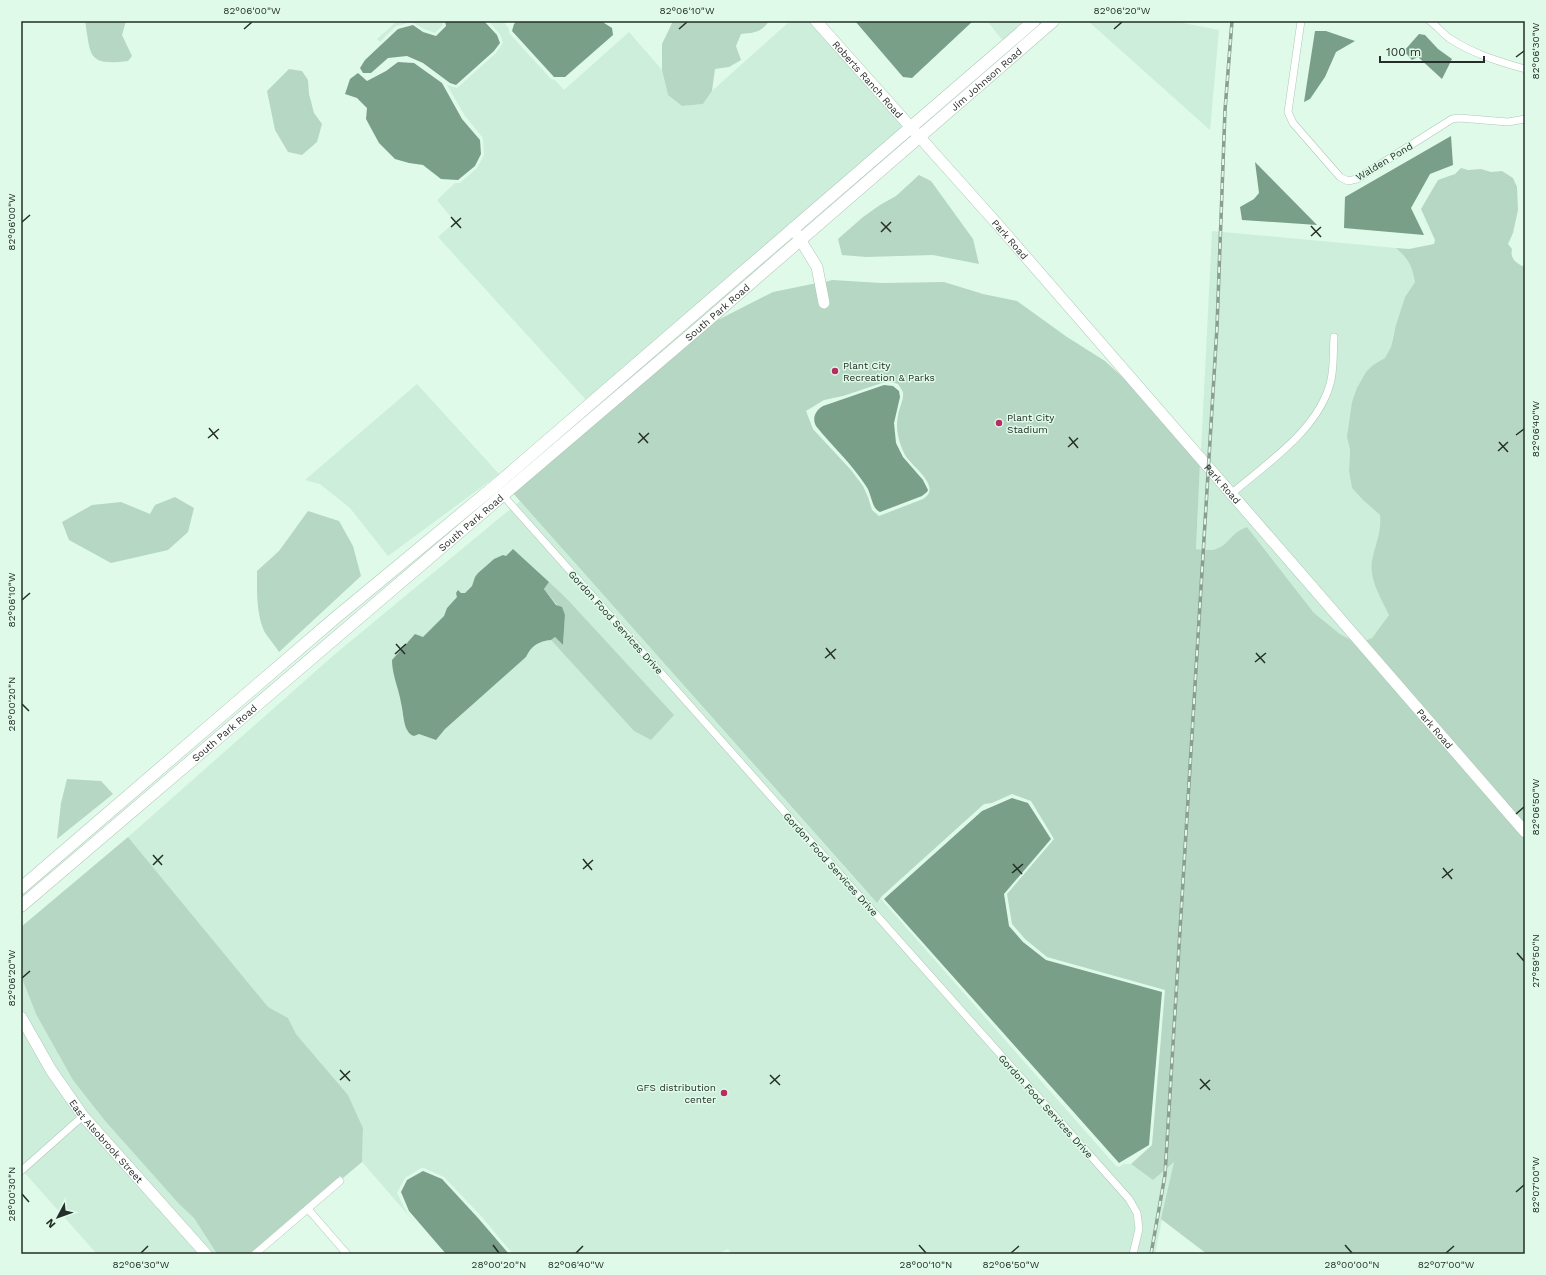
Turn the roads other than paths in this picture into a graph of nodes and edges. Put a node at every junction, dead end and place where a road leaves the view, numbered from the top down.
1 (816, 21) edge
2 (1034, 21) edge
3 (1045, 21) edge
4 (1053, 21) edge
5 (1301, 21) edge
6 (1430, 21) edge
7 (998, 69) junction
8 (1525, 69) edge
9 (1525, 119) edge
10 (915, 132) junction
11 (796, 233) junction
12 (824, 303) dead end
13 (702, 307) junction
14 (1334, 337) dead end
15 (590, 420) junction
16 (499, 491) junction
17 (1231, 494) junction
18 (1525, 832) edge
19 (67, 848) junction
20 (21, 888) edge
21 (21, 894) edge
22 (21, 906) edge
23 (21, 1017) edge
24 (83, 1116) junction
25 (21, 1171) edge
26 (340, 1181) dead end
27 (308, 1209) junction
28 (206, 1254) edge
29 (254, 1254) edge
30 (347, 1254) edge
31 (1133, 1254) edge

1 - 10 street, Roberts Ranch Road
2 - 10 main road, Jim Johnson Road
3 - 7 main road
4 - 7 main road, Jim Johnson Road
5 - 9 street, Walden Pond
6 - 8 street
7 - 10 main road, Jim Johnson Road
10 - 11 main road, South Park Road
10 - 11 main road, South Park Road
10 - 17 street, Park Road
11 - 12 street
11 - 13 main road, South Park Road
11 - 15 main road, South Park Road
13 - 15 main road
13 - 16 main road, South Park Road
14 - 17 street
15 - 16 main road, South Park Road
16 - 19 main road, South Park Road
16 - 22 main road, South Park Road
16 - 31 street, Gordon Food Services Drive
17 - 18 street, Park Road
19 - 20 main road, South Park Road
19 - 21 main road
23 - 24 street, East Alsobrook Street
24 - 25 street
24 - 28 street, East Alsobrook Street
26 - 27 street
27 - 29 street
27 - 30 street

